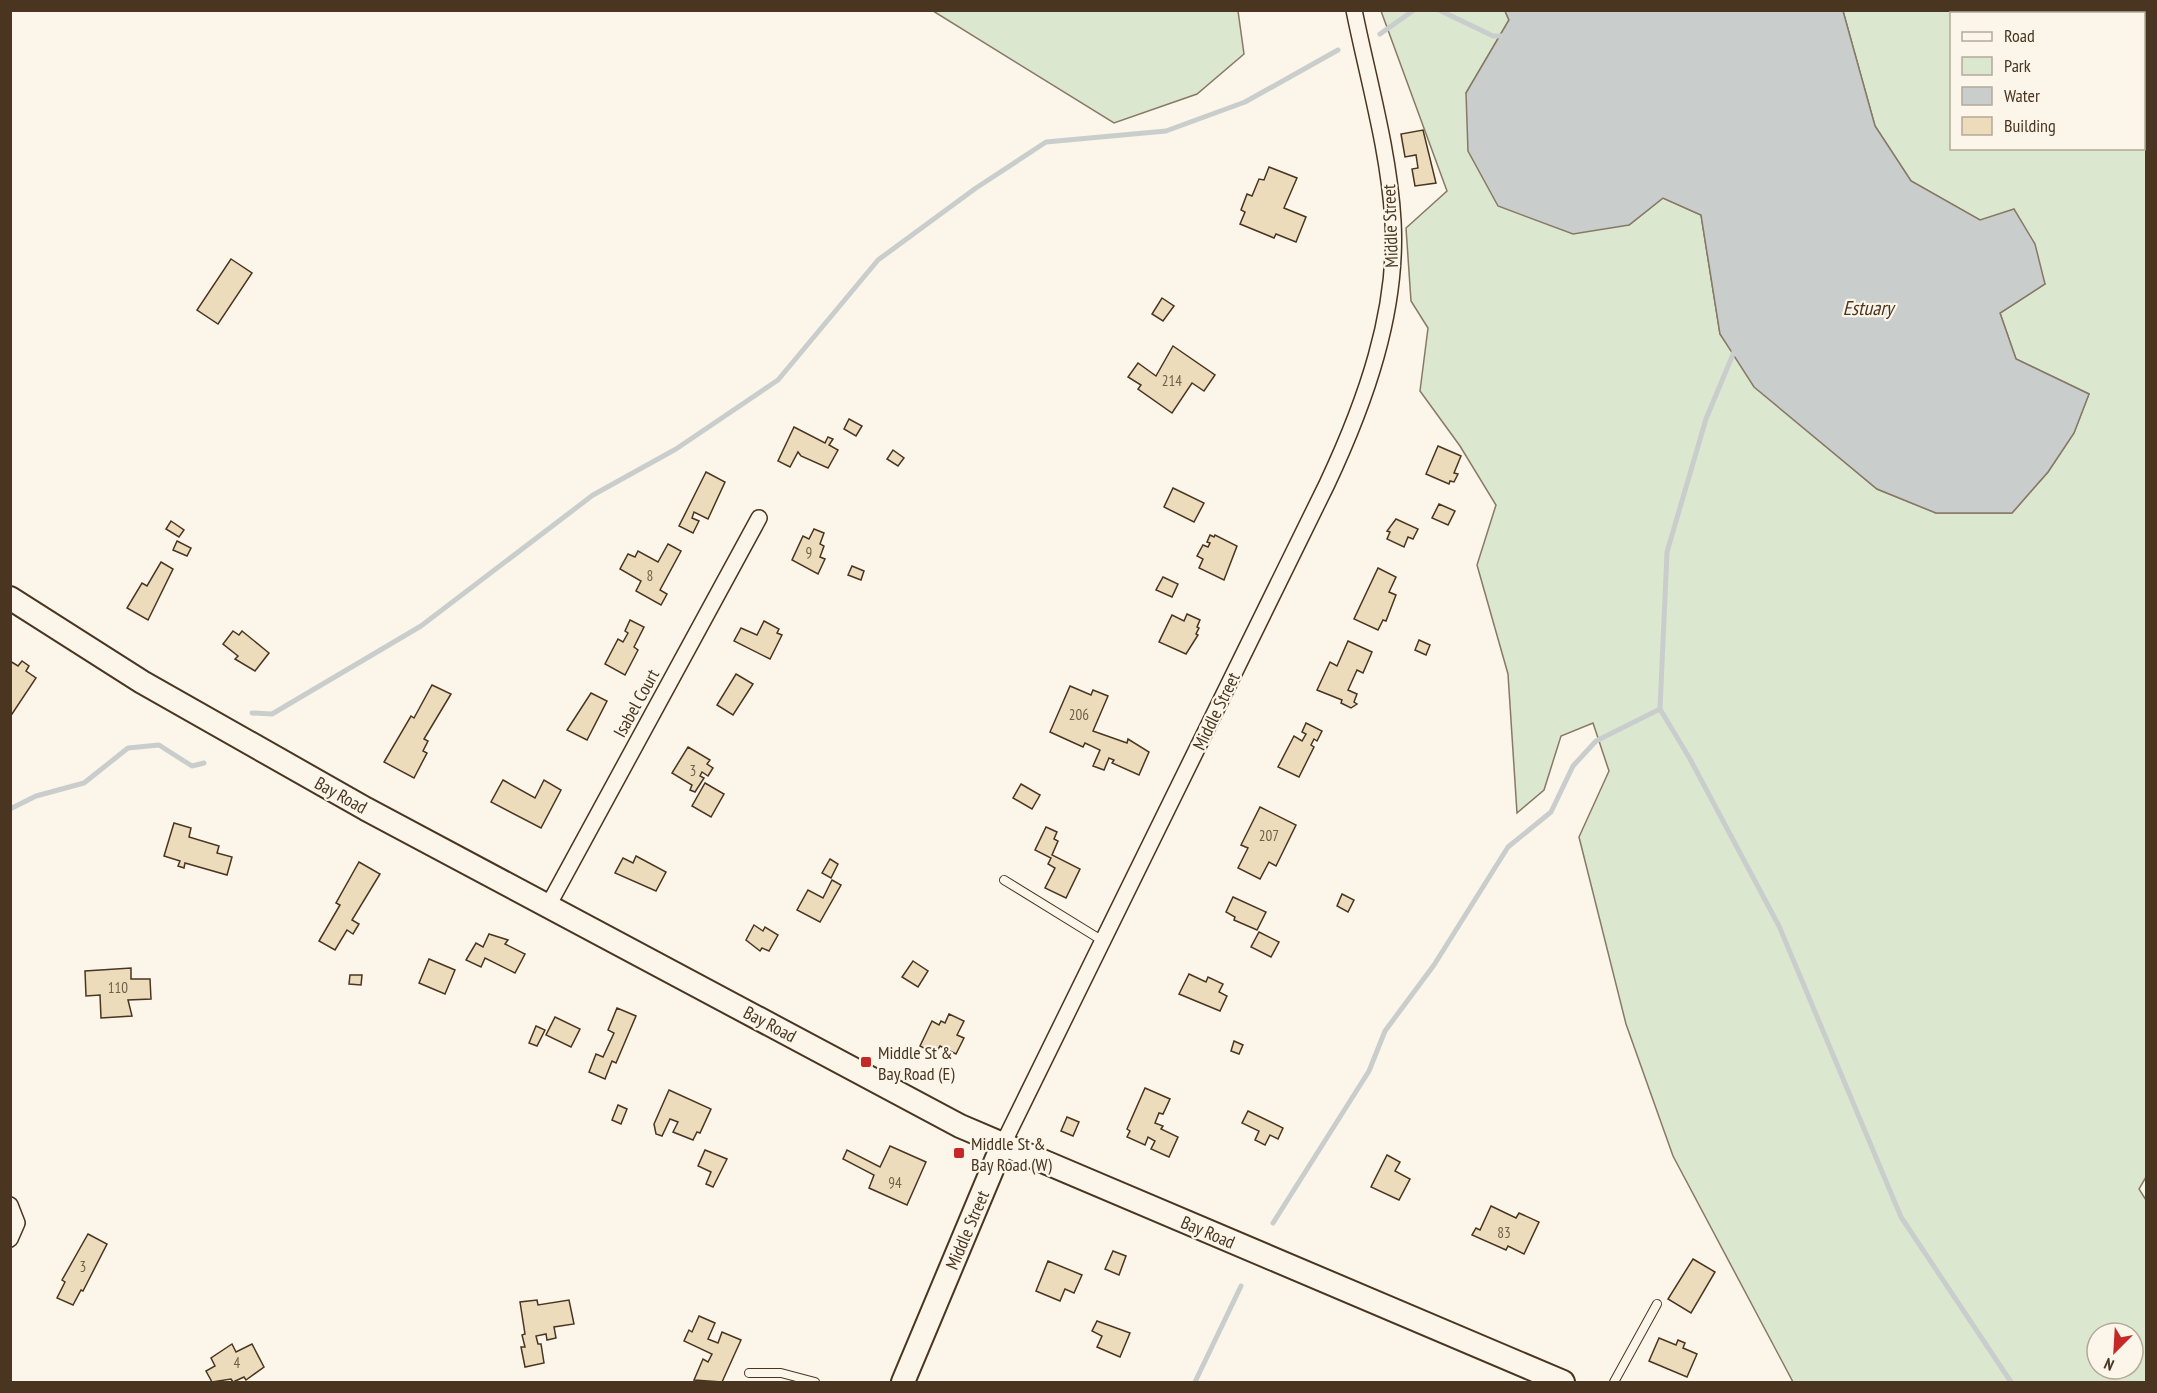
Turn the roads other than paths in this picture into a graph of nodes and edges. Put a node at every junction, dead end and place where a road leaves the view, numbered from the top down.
1 (1354, 10) edge
2 (759, 518) dead end
3 (13, 604) edge
4 (1004, 880) dead end
5 (548, 906) junction
6 (1103, 941) junction
7 (1002, 1146) junction
8 (10, 1205) edge
9 (10, 1239) edge
10 (1657, 1304) dead end
11 (749, 1373) dead end
12 (815, 1383) edge
13 (903, 1383) edge
14 (1563, 1383) edge
15 (1614, 1383) edge

1 - 6 street, Middle Street
2 - 5 street, Isabel Court
3 - 5 main road, Bay Road
4 - 6 lane
5 - 7 main road, Bay Road
6 - 7 street, Middle Street
7 - 13 main road, Middle Street
7 - 14 main road, Bay Road
8 - 9 street
10 - 15 lane
11 - 12 lane

